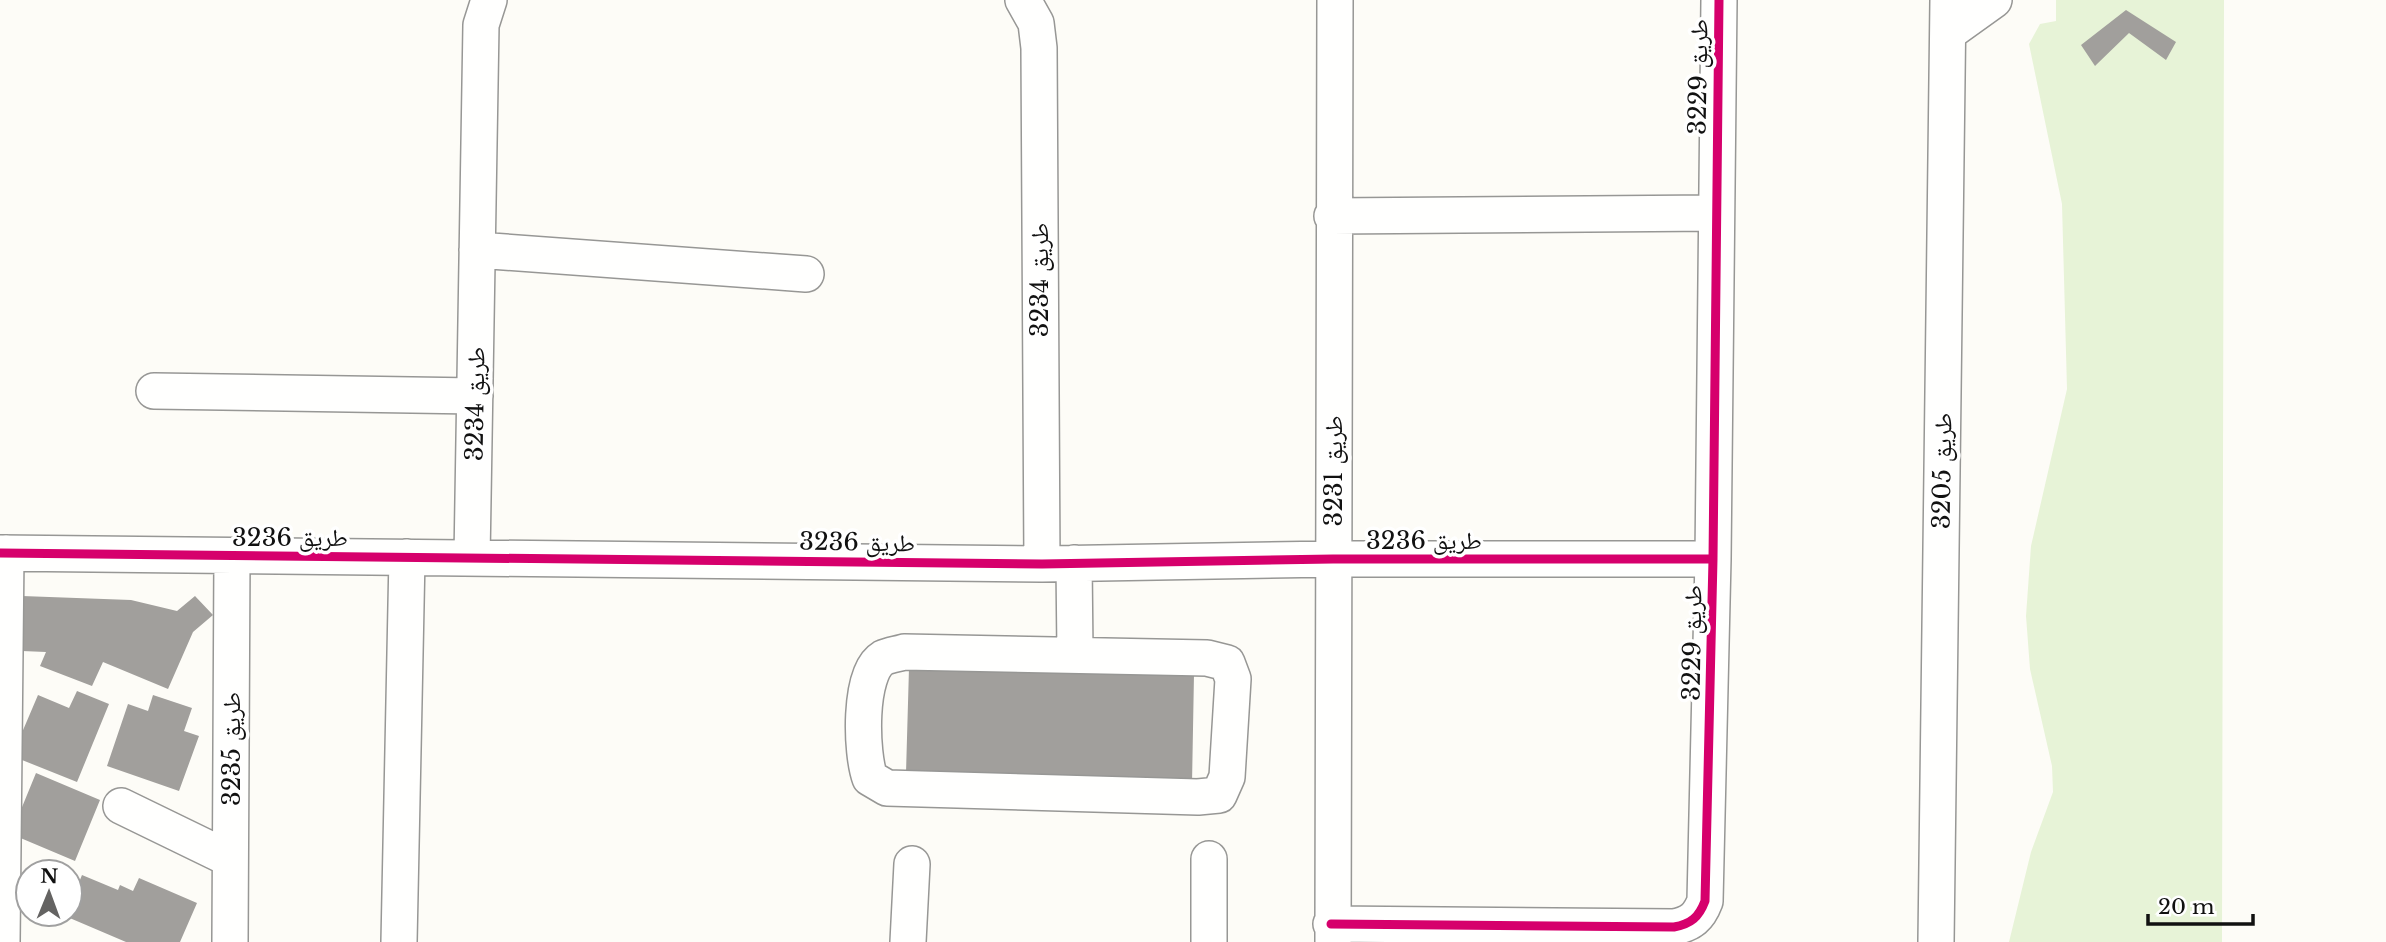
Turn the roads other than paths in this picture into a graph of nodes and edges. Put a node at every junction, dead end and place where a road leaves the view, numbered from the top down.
1 (489, 0) edge
2 (1023, 0) edge
3 (1335, 0) edge
4 (1719, 0) edge
5 (1994, 0) edge
6 (1948, 17) edge
7 (1715, 213) junction
8 (1332, 216) junction
9 (477, 250) junction
10 (806, 274) dead end
11 (153, 391) dead end
12 (475, 396) junction
13 (3, 553) edge
14 (232, 556) junction
15 (407, 557) junction
16 (472, 558) junction
17 (1333, 559) junction
18 (1713, 559) junction
19 (1058, 563) junction
20 (1074, 653) junction
21 (121, 806) dead end
22 (230, 859) junction
23 (1209, 859) dead end
24 (912, 863) dead end
25 (1332, 933) edge
26 (2, 942) edge
27 (230, 942) edge
28 (399, 942) edge
29 (908, 942) edge
30 (1209, 942) edge
31 (1936, 942) edge

1 - 9 street, طريق 3234
2 - 19 street, طريق 3234
3 - 8 street, طريق 3231
4 - 7 street, طريق 3229
5 - 6 street
6 - 31 street, طريق 3205
7 - 8 street
7 - 18 street, طريق 3229
8 - 17 street, طريق 3231
9 - 10 street
9 - 12 street, طريق 3234
11 - 12 street
12 - 16 street, طريق 3234
13 - 14 street, طريق 3236
13 - 26 street
14 - 15 street, طريق 3236
14 - 22 street, طريق 3235
15 - 16 street, طريق 3236
15 - 28 street
16 - 19 street, طريق 3236
17 - 18 street, طريق 3236
17 - 19 street, طريق 3236
17 - 25 street, طريق 3231
18 - 25 street, طريق 3229
19 - 20 street, طريق 3234
20 - 20 street
21 - 22 street
22 - 27 street, طريق 3235
23 - 30 street
24 - 29 street

